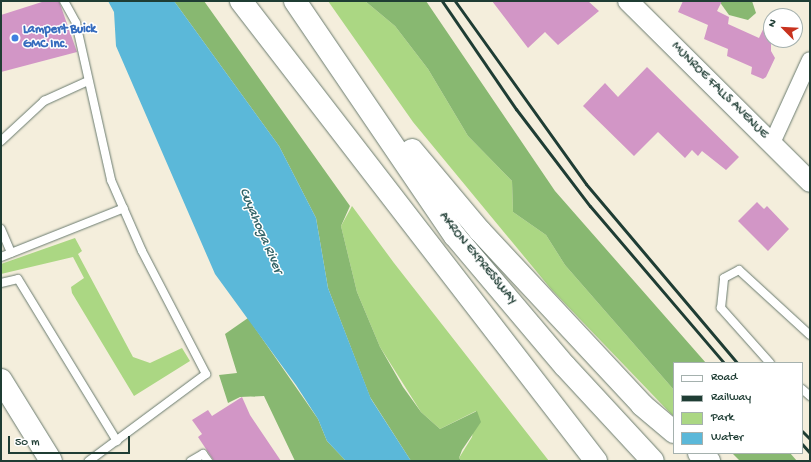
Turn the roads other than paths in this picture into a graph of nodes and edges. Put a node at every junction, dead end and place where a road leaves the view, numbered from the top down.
1 (64, 1) edge
2 (241, 1) edge
3 (295, 1) edge
4 (628, 1) edge
5 (810, 60) edge
6 (338, 64) junction
7 (88, 81) junction
8 (1, 141) edge
9 (772, 144) junction
10 (810, 182) edge
11 (124, 208) junction
12 (1, 229) edge
13 (11, 253) junction
14 (1, 257) edge
15 (453, 278) junction
16 (1, 283) edge
17 (810, 335) edge
18 (769, 362) edge
19 (1, 380) edge
20 (673, 431) edge
21 (117, 441) junction
22 (700, 454) edge
23 (51, 461) edge
24 (90, 461) edge
25 (192, 461) edge
26 (208, 461) edge
27 (576, 461) edge
28 (596, 461) edge
29 (653, 461) edge
30 (709, 461) edge

1 - 7 lane
2 - 15 main road
3 - 6 main road, AKRON EXPRESSWAY
4 - 9 street, MUNROE FALLS AVENUE
5 - 9 street
6 - 20 main road
6 - 29 main road, AKRON EXPRESSWAY
7 - 8 lane
7 - 11 lane
9 - 10 street, MUNROE FALLS AVENUE
11 - 13 lane
11 - 21 lane
12 - 13 lane
13 - 14 lane
15 - 27 main road
15 - 28 main road
16 - 21 lane
17 - 18 lane
19 - 23 main road
21 - 24 lane
22 - 30 main road
25 - 26 lane

